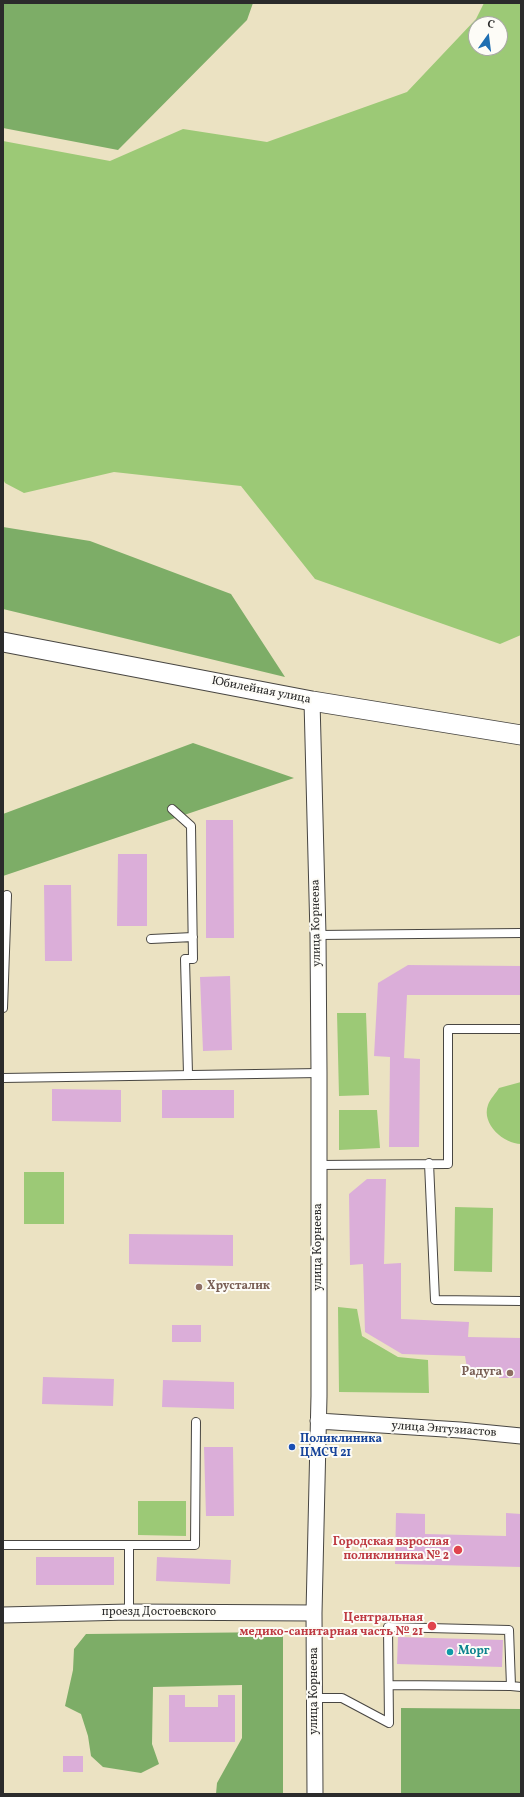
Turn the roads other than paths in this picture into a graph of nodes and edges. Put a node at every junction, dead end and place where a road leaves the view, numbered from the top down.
1 (3, 642) edge
2 (312, 701) junction
3 (521, 734) edge
4 (172, 809) dead end
5 (7, 895) dead end
6 (521, 933) edge
7 (318, 935) junction
8 (192, 937) junction
9 (151, 939) dead end
10 (3, 1008) edge
11 (521, 1029) edge
12 (319, 1073) junction
13 (188, 1074) junction
14 (3, 1078) edge
15 (429, 1163) junction
16 (318, 1165) junction
17 (521, 1301) edge
18 (318, 1421) junction
19 (196, 1422) dead end
20 (521, 1436) edge
21 (3, 1545) edge
22 (129, 1546) junction
23 (129, 1612) junction
24 (314, 1613) junction
25 (3, 1615) edge
26 (389, 1685) junction
27 (511, 1686) junction
28 (521, 1687) edge
29 (315, 1698) junction
30 (315, 1794) edge

1 - 2 street, Юбилейная улица
2 - 3 street, Юбилейная улица
2 - 7 street, улица Корнеева
4 - 8 lane
5 - 10 lane
6 - 7 lane
7 - 12 street, улица Корнеева
8 - 9 lane
8 - 13 lane
11 - 15 lane
12 - 13 lane
12 - 16 street, улица Корнеева
13 - 14 lane
15 - 16 lane
15 - 17 lane
16 - 18 street, улица Корнеева
18 - 20 street, улица Энтузиастов
18 - 24 street, улица Корнеева
19 - 22 lane
21 - 22 lane
22 - 23 lane
23 - 24 street, проезд Достоевского
23 - 25 street, проезд Достоевского
24 - 29 street, улица Корнеева
26 - 27 lane
26 - 27 lane
26 - 29 lane
27 - 28 lane
29 - 30 street, улица Корнеева

